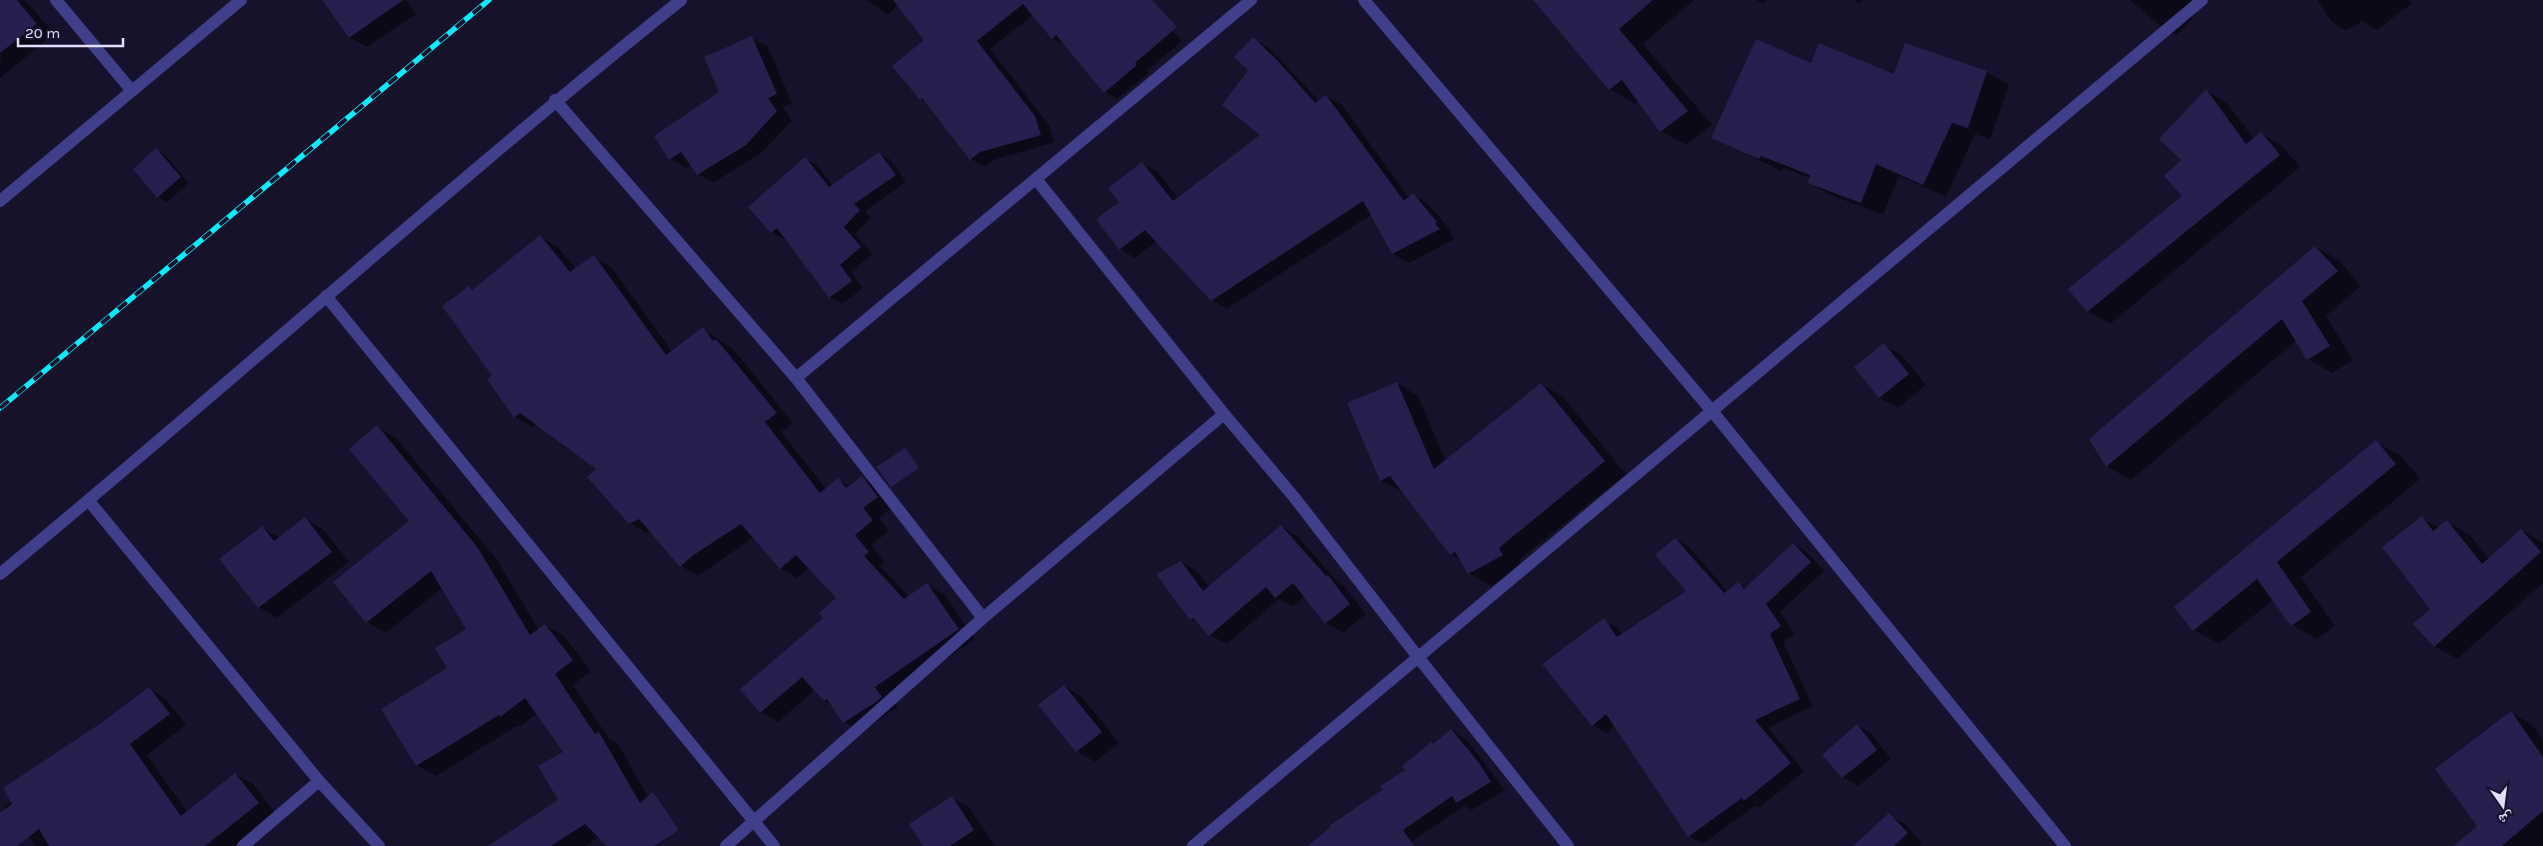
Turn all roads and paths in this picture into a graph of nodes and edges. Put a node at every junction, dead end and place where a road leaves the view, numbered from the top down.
1 (56, 0) edge
2 (241, 0) edge
3 (681, 0) edge
4 (1251, 0) edge
5 (1364, 0) edge
6 (2202, 0) edge
7 (132, 91) junction
8 (555, 100) junction
9 (1036, 179) junction
10 (0, 201) edge
11 (326, 296) junction
12 (796, 378) junction
13 (1712, 411) junction
14 (1224, 414) junction
15 (89, 501) junction
16 (0, 574) edge
17 (983, 618) junction
18 (1418, 658) junction
19 (319, 780) junction
20 (754, 822) junction
21 (242, 846) edge
22 (379, 846) edge
23 (726, 846) edge
24 (774, 846) edge
25 (1193, 846) edge
26 (1568, 846) edge
27 (2065, 846) edge

1 - 7 street
2 - 7 street
3 - 8 street
4 - 9 street
5 - 13 street
6 - 13 street
7 - 10 street
8 - 11 street
8 - 12 street
9 - 12 street
9 - 14 street
11 - 15 street
11 - 20 street
12 - 17 street
13 - 18 street
13 - 27 street
14 - 17 street
14 - 18 street
15 - 16 street
15 - 19 street
17 - 20 street
18 - 25 street
18 - 26 street
19 - 21 street
19 - 22 street
20 - 23 street
20 - 24 street

